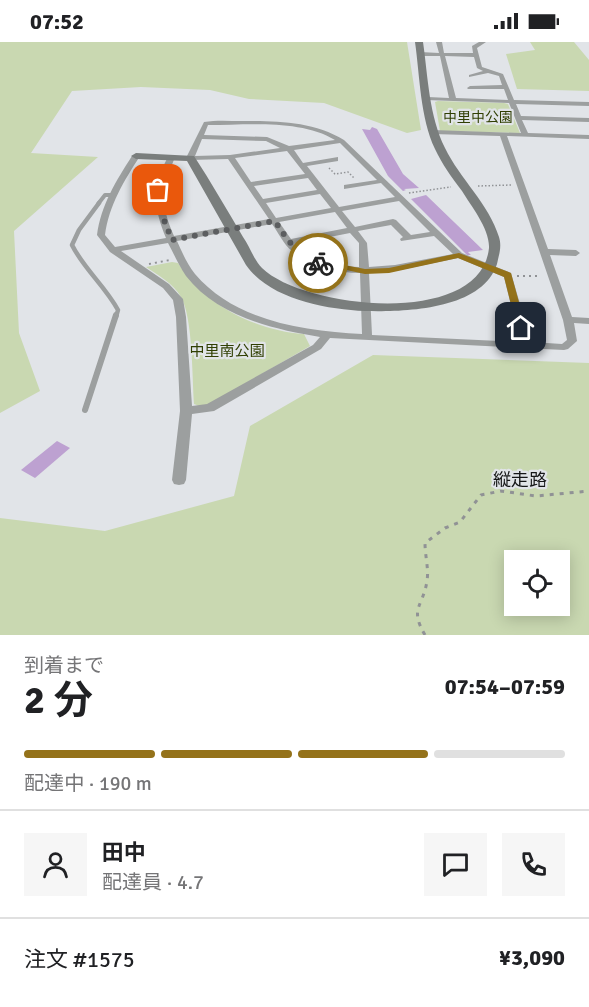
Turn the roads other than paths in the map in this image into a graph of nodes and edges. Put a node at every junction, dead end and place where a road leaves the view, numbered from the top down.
1 (439, 42) edge
2 (483, 42) edge
3 (420, 48) edge
4 (442, 54) junction
5 (475, 55) junction
6 (489, 71) junction
7 (471, 76) dead end
8 (505, 87) junction
9 (470, 88) dead end
10 (428, 99) junction
11 (453, 100) junction
12 (511, 102) junction
13 (589, 104) edge
14 (518, 118) junction
15 (589, 120) edge
16 (433, 132) junction
17 (502, 135) junction
18 (525, 135) junction
19 (589, 136) edge
20 (199, 137) junction
21 (342, 141) junction
22 (289, 149) junction
23 (136, 156) joint
24 (171, 157) junction
25 (230, 157) junction
26 (190, 158) junction
27 (335, 159) dead end
28 (302, 165) junction
29 (310, 175) junction
30 (382, 181) junction
31 (249, 185) junction
32 (347, 187) dead end
33 (323, 191) junction
34 (112, 195) junction
35 (400, 198) junction
36 (261, 201) junction
37 (339, 210) junction
38 (275, 221) junction
39 (232, 229) junction
40 (355, 230) junction
41 (436, 233) junction
42 (172, 240) junction
43 (289, 242) junction
44 (113, 250) junction
45 (543, 252) junction
46 (576, 253) dead end
47 (459, 255) junction
48 (490, 267) junction
49 (365, 272) junction
50 (367, 308) junction
51 (568, 320) junction
52 (589, 321) edge
53 (326, 336) junction
54 (367, 338) junction
55 (526, 345) junction
56 (85, 410) dead end
57 (186, 411) junction
58 (179, 480) dead end

1 - 4 street
2 - 5 street
3 - 4 street
3 - 10 street
4 - 5 street
4 - 11 street
5 - 6 street
6 - 7 street
6 - 8 street
8 - 9 street
8 - 12 street
10 - 11 street
10 - 16 street
11 - 12 street
12 - 13 street
12 - 14 street
14 - 15 street
14 - 18 street
16 - 17 street
16 - 48 street
17 - 18 street
17 - 45 street
18 - 19 street
20 - 21 street
20 - 22 street
20 - 26 street
21 - 22 street
21 - 30 street
22 - 25 street
22 - 28 street
23 - 24 street
23 - 34 street
24 - 26 street
24 - 42 street
25 - 26 street
25 - 31 street
26 - 39 street
27 - 28 street
28 - 29 street
29 - 31 street
29 - 33 street
30 - 32 street
30 - 35 street
31 - 36 street
33 - 36 street
33 - 37 street
34 - 44 street
34 - 56 lane
35 - 37 street
35 - 41 street
36 - 38 street
37 - 38 street
37 - 40 street
38 - 39 street
38 - 43 street
39 - 42 street
39 - 50 street
40 - 41 street
40 - 43 street
40 - 49 street
41 - 47 street
42 - 44 street
42 - 53 street
43 - 49 street
44 - 57 street
45 - 46 street
45 - 51 street
47 - 48 street
47 - 49 street
48 - 50 street
48 - 55 street
49 - 50 street
50 - 54 street
51 - 52 street
51 - 55 street
53 - 54 street
53 - 57 street
54 - 55 street
57 - 58 street

